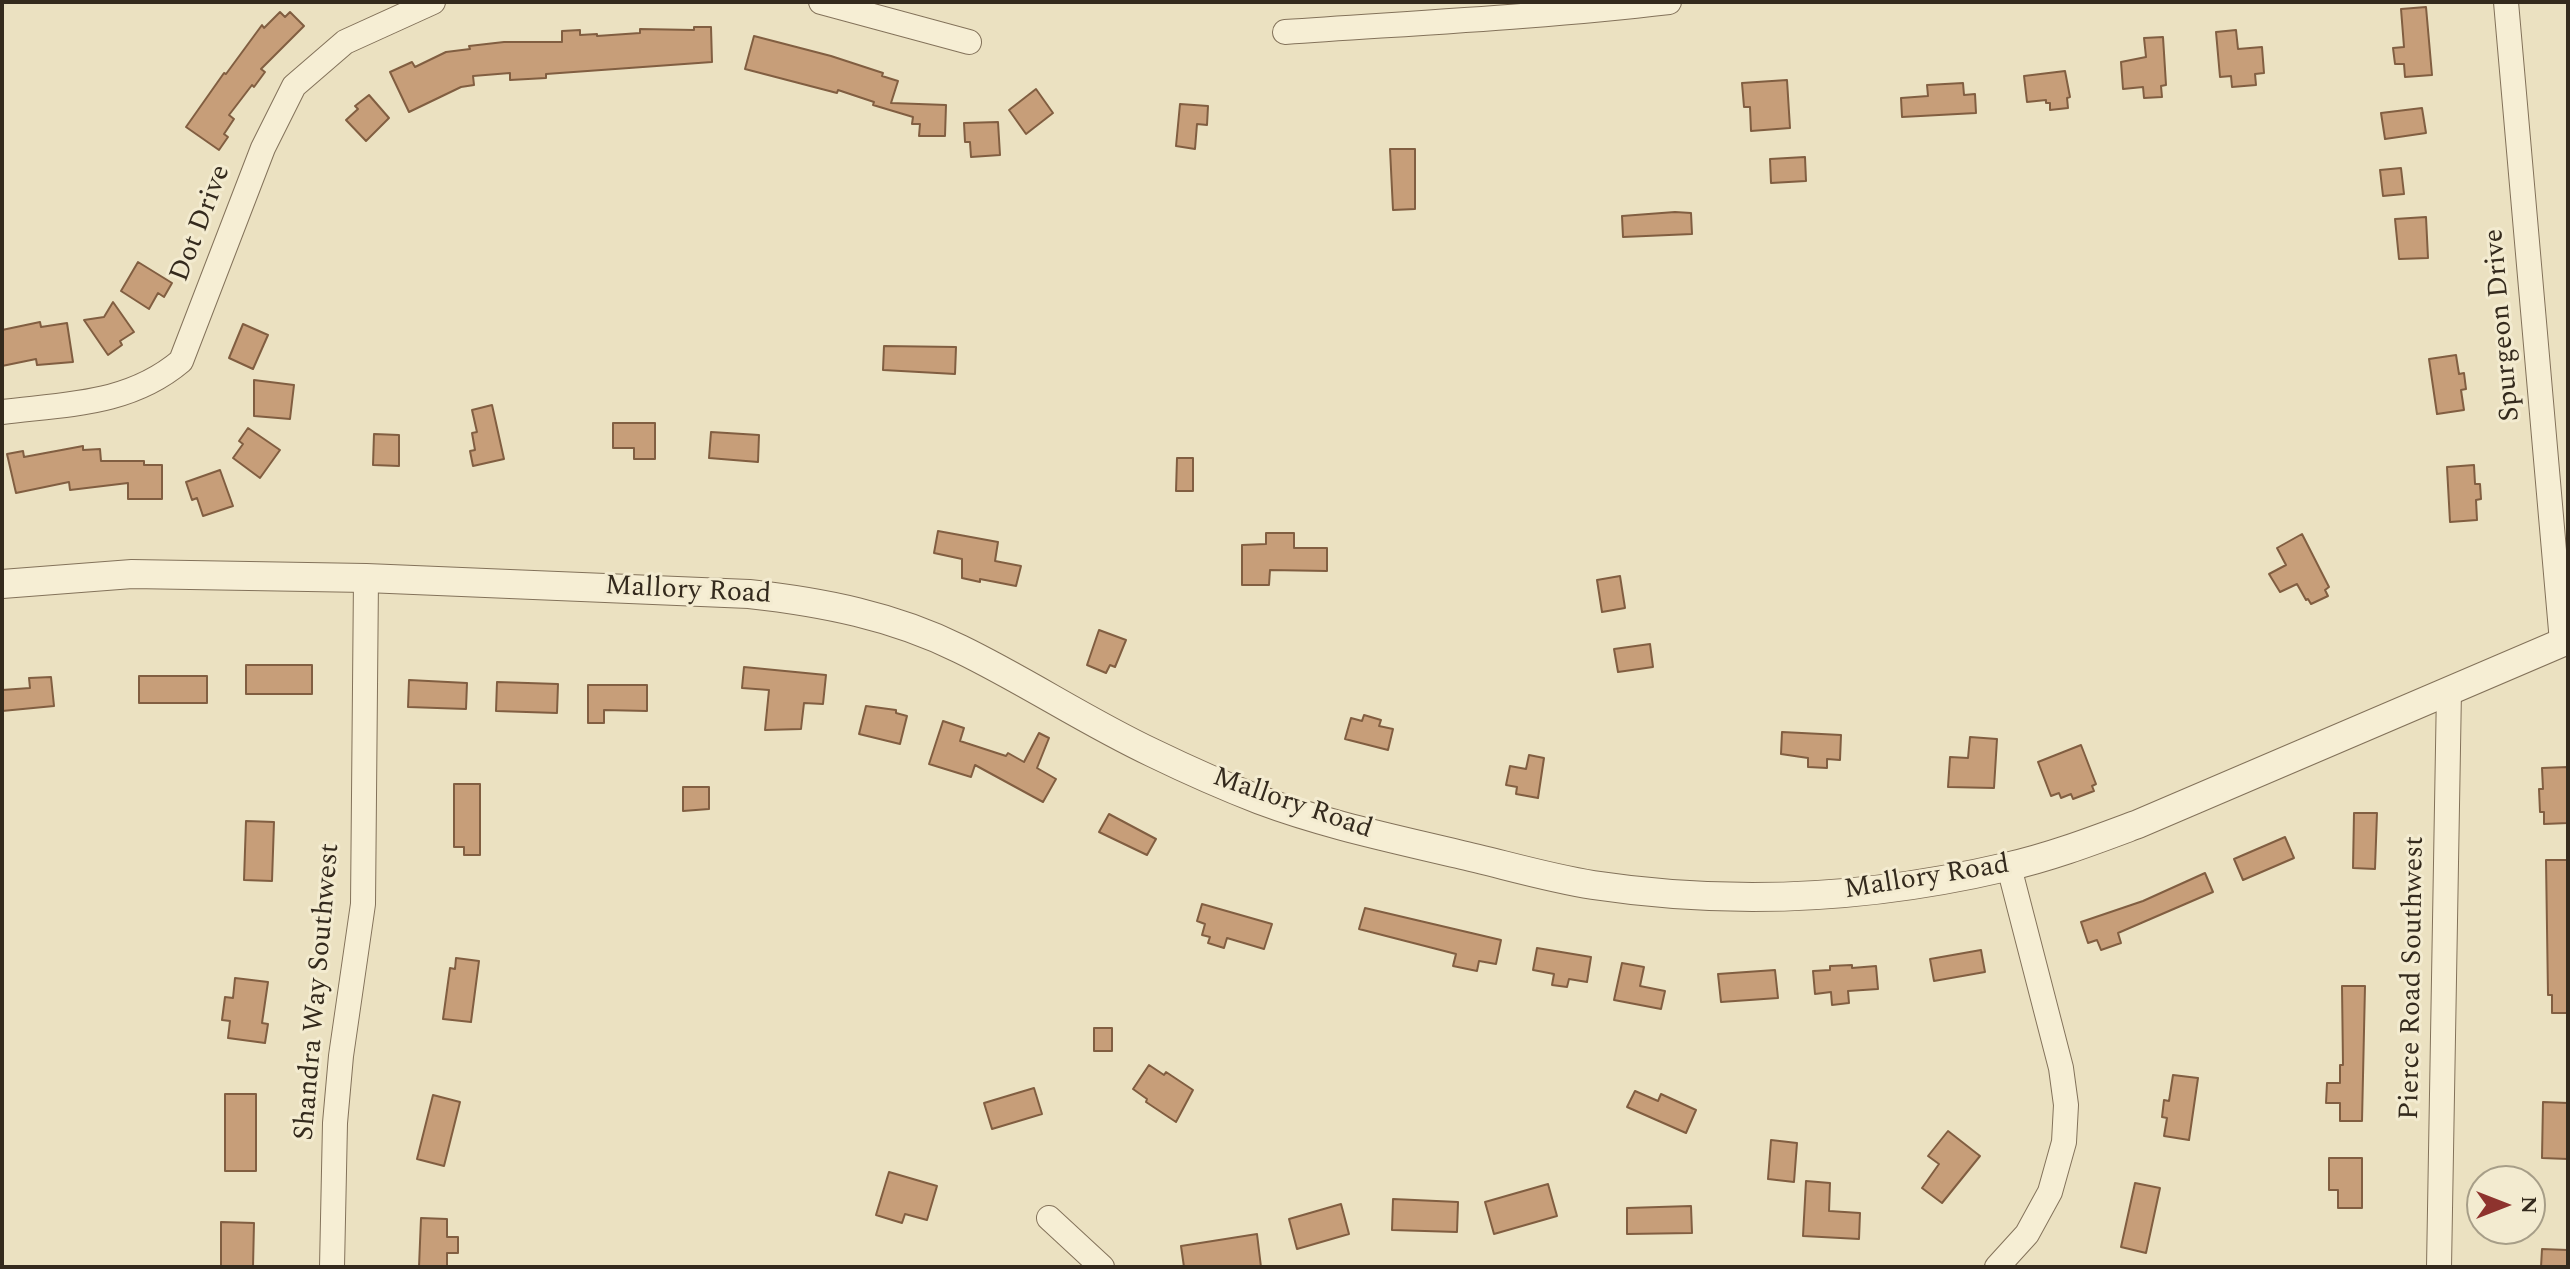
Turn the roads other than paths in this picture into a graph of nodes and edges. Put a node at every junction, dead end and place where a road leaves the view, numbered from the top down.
1 (433, 2) edge
2 (821, 2) edge
3 (1669, 2) edge
4 (2506, 2) edge
5 (1551, 9) edge
6 (1285, 32) dead end
7 (969, 42) dead end
8 (2, 412) edge
9 (366, 578) junction
10 (2, 584) edge
11 (2565, 641) edge
12 (2449, 690) junction
13 (2009, 867) junction
14 (1049, 1218) dead end
15 (332, 1267) edge
16 (1102, 1267) edge
17 (1997, 1267) edge
18 (2439, 1267) edge

1 - 8 street, Dot Drive
2 - 7 street
3 - 5 street
4 - 11 street, Spurgeon Drive
5 - 6 street
9 - 10 street, Mallory Road
9 - 13 street, Mallory Road
9 - 15 street, Shandra Way Southwest
11 - 12 street, Mallory Road
12 - 13 street, Mallory Road
12 - 18 street, Pierce Road Southwest
13 - 17 street
14 - 16 street

